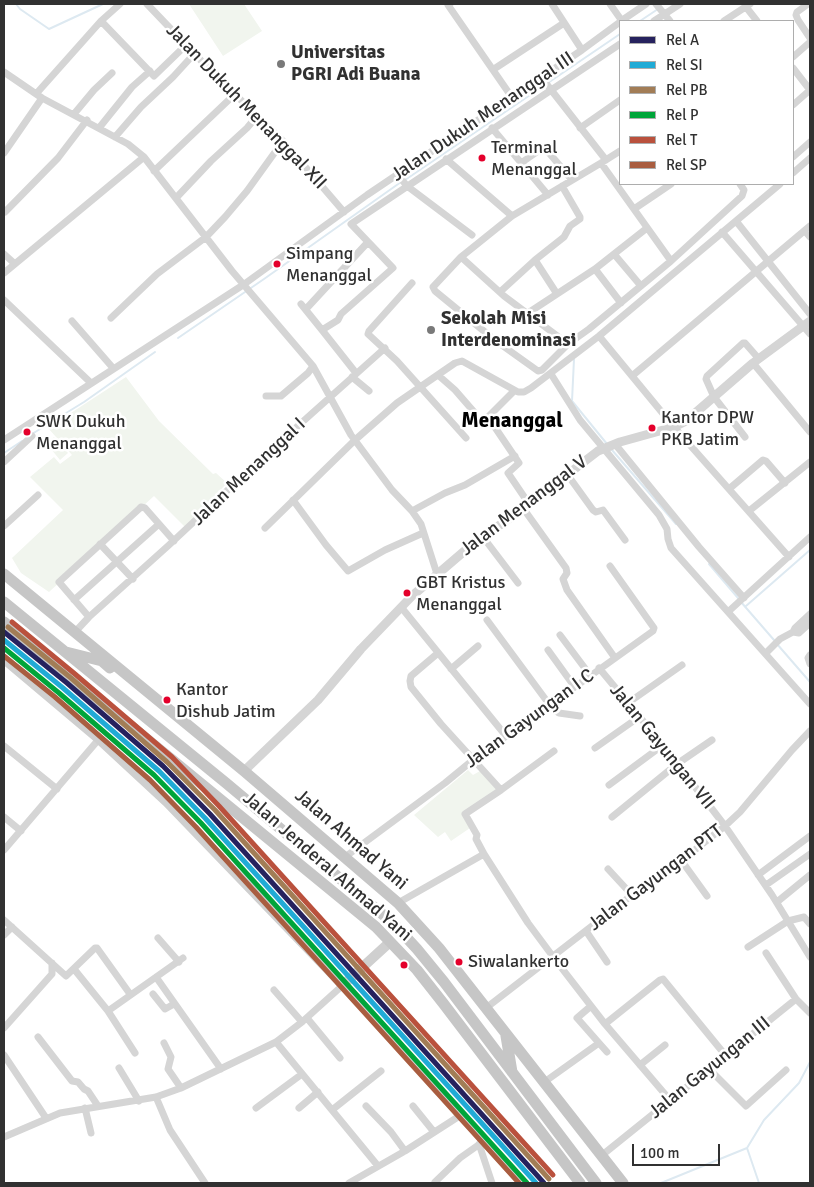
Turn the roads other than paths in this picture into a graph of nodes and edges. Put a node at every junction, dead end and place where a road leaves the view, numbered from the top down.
1 (120, 4) edge
2 (146, 4) edge
3 (450, 4) edge
4 (552, 4) edge
5 (610, 4) edge
6 (646, 4) edge
7 (656, 4) edge
8 (680, 4) edge
9 (808, 4) edge
10 (748, 5) edge
11 (664, 13) junction
12 (620, 20) edge
13 (622, 20) edge
14 (655, 20) edge
15 (669, 20) edge
16 (726, 20) edge
17 (756, 20) edge
18 (101, 21) junction
19 (619, 22) edge
20 (564, 23) junction
21 (810, 38) edge
22 (810, 42) edge
23 (186, 45) junction
24 (619, 45) edge
25 (582, 50) junction
26 (194, 54) junction
27 (794, 55) edge
28 (494, 69) junction
29 (794, 69) edge
30 (150, 71) junction
31 (4, 72) edge
32 (112, 73) dead end
33 (546, 83) junction
34 (810, 90) edge
35 (236, 94) junction
36 (39, 96) junction
37 (511, 96) junction
38 (619, 101) edge
39 (794, 104) edge
40 (74, 114) junction
41 (257, 116) junction
42 (86, 120) junction
43 (99, 128) junction
44 (492, 128) junction
45 (580, 128) junction
46 (115, 137) junction
47 (282, 141) junction
48 (810, 142) edge
49 (619, 151) edge
50 (4, 153) edge
51 (794, 156) edge
52 (144, 158) junction
53 (810, 158) edge
54 (446, 160) junction
55 (603, 162) junction
56 (521, 163) junction
57 (156, 170) junction
58 (794, 172) edge
59 (398, 175) junction
60 (572, 180) junction
61 (407, 185) junction
62 (670, 185) edge
63 (779, 185) edge
64 (562, 186) junction
65 (742, 187) edge
66 (548, 195) junction
67 (176, 198) junction
68 (358, 202) junction
69 (634, 209) junction
70 (5, 212) dead end
71 (344, 212) junction
72 (366, 212) junction
73 (512, 216) junction
74 (736, 221) junction
75 (647, 228) junction
76 (808, 229) edge
77 (722, 232) junction
78 (472, 235) dead end
79 (206, 237) junction
80 (810, 237) edge
81 (368, 242) junction
82 (4, 254) edge
83 (614, 254) junction
84 (461, 257) junction
85 (535, 260) junction
86 (670, 261) junction
87 (768, 261) junction
88 (15, 264) junction
89 (595, 268) junction
90 (756, 271) junction
91 (4, 273) edge
92 (412, 282) dead end
93 (641, 286) junction
94 (245, 287) junction
95 (500, 292) junction
96 (557, 294) junction
97 (4, 300) edge
98 (621, 303) junction
99 (528, 313) junction
100 (810, 314) edge
101 (111, 318) dead end
102 (72, 321) dead end
103 (807, 323) edge
104 (322, 330) junction
105 (810, 334) edge
106 (599, 336) junction
107 (568, 344) junction
108 (385, 348) junction
109 (756, 361) junction
110 (313, 366) junction
111 (113, 368) junction
112 (551, 374) junction
113 (354, 375) junction
114 (438, 375) junction
115 (632, 376) junction
116 (91, 383) junction
117 (421, 387) junction
118 (514, 390) junction
119 (369, 391) dead end
120 (266, 396) dead end
121 (331, 397) junction
122 (714, 397) junction
123 (475, 413) dead end
124 (674, 428) junction
125 (810, 432) edge
126 (32, 436) dead end
127 (745, 437) dead end
128 (466, 438) dead end
129 (4, 440) edge
130 (355, 440) junction
131 (609, 446) junction
132 (514, 456) junction
133 (4, 462) edge
134 (810, 462) edge
135 (567, 474) junction
136 (785, 483) junction
137 (729, 489) junction
138 (38, 495) dead end
139 (293, 500) junction
140 (526, 506) junction
141 (412, 511) junction
142 (749, 512) junction
143 (159, 524) junction
144 (4, 526) edge
145 (265, 528) dead end
146 (423, 533) junction
147 (483, 537) junction
148 (810, 537) edge
149 (625, 540) dead end
150 (174, 541) junction
151 (100, 544) junction
152 (789, 557) junction
153 (117, 562) junction
154 (610, 566) dead end
155 (4, 574) edge
156 (437, 574) junction
157 (133, 579) junction
158 (518, 583) dead end
159 (743, 599) junction
160 (74, 600) junction
161 (4, 602) edge
162 (401, 607) junction
163 (732, 609) junction
164 (810, 614) edge
165 (89, 616) junction
166 (487, 620) dead end
167 (4, 622) edge
168 (810, 623) edge
169 (75, 632) junction
170 (793, 632) junction
171 (560, 635) dead end
172 (478, 646) dead end
173 (548, 650) dead end
174 (768, 650) junction
175 (62, 651) junction
176 (438, 653) junction
177 (810, 655) edge
178 (615, 658) junction
179 (4, 659) edge
180 (810, 664) edge
181 (682, 665) dead end
182 (599, 668) junction
183 (451, 669) junction
184 (590, 675) junction
185 (574, 686) junction
186 (159, 701) junction
187 (628, 703) junction
188 (548, 704) junction
189 (810, 704) edge
190 (580, 716) dead end
191 (640, 717) junction
192 (810, 731) edge
193 (506, 736) junction
194 (99, 739) junction
195 (712, 740) dead end
196 (663, 745) junction
197 (4, 746) edge
198 (595, 748) dead end
199 (554, 751) dead end
200 (473, 760) junction
201 (678, 764) junction
202 (244, 772) junction
203 (609, 785) dead end
204 (57, 789) junction
205 (500, 790) junction
206 (612, 817) dead end
207 (4, 818) edge
208 (725, 826) junction
209 (20, 831) junction
210 (810, 836) edge
211 (4, 850) edge
212 (484, 854) junction
213 (810, 854) edge
214 (345, 857) junction
215 (681, 860) junction
216 (608, 869) dead end
217 (758, 875) junction
218 (810, 875) edge
219 (766, 886) junction
220 (632, 895) junction
221 (707, 896) dead end
222 (777, 902) junction
223 (398, 904) junction
224 (4, 920) edge
225 (788, 921) junction
226 (810, 924) edge
227 (12, 927) junction
228 (586, 931) junction
229 (4, 935) edge
230 (158, 938) dead end
231 (390, 942) junction
232 (748, 947) dead end
233 (766, 953) dead end
234 (810, 957) edge
235 (553, 958) junction
236 (608, 962) dead end
237 (52, 963) junction
238 (74, 969) junction
239 (156, 976) junction
240 (343, 985) junction
241 (274, 990) dead end
242 (130, 994) junction
243 (153, 994) dead end
244 (796, 999) junction
245 (174, 1004) junction
246 (591, 1006) junction
247 (486, 1008) junction
248 (108, 1011) junction
249 (810, 1013) edge
250 (304, 1020) junction
251 (605, 1024) junction
252 (4, 1028) edge
253 (506, 1034) junction
254 (38, 1037) dead end
255 (276, 1042) junction
256 (164, 1043) dead end
257 (599, 1043) junction
258 (665, 1045) dead end
259 (608, 1052) dead end
260 (135, 1053) dead end
261 (4, 1055) edge
262 (726, 1056) junction
263 (340, 1058) dead end
264 (640, 1065) junction
265 (119, 1068) dead end
266 (221, 1069) junction
267 (709, 1069) junction
268 (786, 1070) dead end
269 (381, 1071) dead end
270 (302, 1074) junction
271 (512, 1074) junction
272 (543, 1083) junction
273 (181, 1088) junction
274 (318, 1092) junction
275 (156, 1097) junction
276 (670, 1100) junction
277 (139, 1101) junction
278 (98, 1106) junction
279 (366, 1106) dead end
280 (413, 1106) dead end
281 (85, 1108) junction
282 (256, 1108) dead end
283 (299, 1108) dead end
284 (332, 1110) junction
285 (461, 1116) junction
286 (46, 1118) junction
287 (434, 1132) junction
288 (91, 1133) dead end
289 (4, 1136) edge
290 (482, 1143) junction
291 (405, 1151) junction
292 (601, 1156) junction
293 (378, 1166) junction
294 (436, 1182) edge
295 (204, 1183) edge
296 (351, 1183) edge
297 (492, 1183) edge
298 (522, 1183) edge
299 (580, 1183) edge
300 (596, 1183) edge
301 (623, 1183) edge

1 - 18 street
2 - 23 street, Jalan Dukuh Menanggal XII
3 - 28 street
4 - 20 street
5 - 12 street
6 - 13 street, Jalan Dukuh Menanggal III
7 - 11 street
8 - 11 street
9 - 21 street
10 - 16 street
10 - 17 street
11 - 14 street
11 - 15 street
18 - 30 street
18 - 36 street
19 - 25 street, Jalan Dukuh Menanggal III
20 - 25 street
20 - 28 street
22 - 27 street
23 - 26 street, Jalan Dukuh Menanggal XII
23 - 30 street
24 - 33 street
25 - 33 street, Jalan Dukuh Menanggal III
26 - 35 street, Jalan Dukuh Menanggal XII
26 - 46 street
28 - 37 street
29 - 34 street
30 - 43 street
31 - 36 street
32 - 40 street
33 - 37 street, Jalan Dukuh Menanggal III
33 - 44 street
33 - 45 street
34 - 39 street
35 - 41 street, Jalan Dukuh Menanggal XII
35 - 57 street
36 - 40 street
36 - 50 street
37 - 59 street, Jalan Dukuh Menanggal III
38 - 45 street
40 - 42 street
41 - 47 street, Jalan Dukuh Menanggal XII
41 - 67 street
42 - 43 street
42 - 70 street
43 - 46 street
44 - 54 street
44 - 56 street
45 - 55 street
46 - 52 street
47 - 71 street, Jalan Dukuh Menanggal XII
47 - 79 street
48 - 51 street
49 - 55 street
52 - 57 street
52 - 88 street
53 - 58 street
54 - 61 street
54 - 73 street
55 - 60 street
55 - 69 street
56 - 60 street
56 - 66 street
57 - 67 street
59 - 61 street
59 - 68 street, Jalan Dukuh Menanggal III
60 - 64 street
61 - 72 street
61 - 78 street
62 - 69 street
63 - 74 street
64 - 66 street
64 - 85 street
65 - 86 street
66 - 73 street
67 - 79 street
68 - 71 street, Jalan Dukuh Menanggal III
68 - 72 street
69 - 75 street
71 - 94 street, Jalan Dukuh Menanggal III
72 - 81 street
73 - 84 street
74 - 77 street
74 - 87 street
75 - 83 street
75 - 86 street
76 - 80 street
76 - 87 street
77 - 90 street
77 - 106 street
79 - 94 street
79 - 101 street
81 - 104 street
81 - 104 street
82 - 88 street
83 - 89 street
83 - 93 street
84 - 95 street
84 - 107 street
85 - 95 street
85 - 96 street
86 - 93 street
87 - 90 street
87 - 100 street
88 - 91 street
89 - 96 street
89 - 98 street
90 - 103 street
90 - 115 street
92 - 108 street
93 - 98 street
94 - 110 street
94 - 111 street, Jalan Dukuh Menanggal III
95 - 99 street
96 - 99 street
97 - 116 street
98 - 107 street
99 - 107 street
102 - 111 street
103 - 105 street
103 - 109 street, Jalan Menanggal V
104 - 113 street
106 - 112 street
106 - 115 street
108 - 113 street, Jalan Menanggal I
108 - 117 street
109 - 122 street, Jalan Menanggal V
109 - 122 street
109 - 125 street
110 - 120 street
110 - 121 street
111 - 116 street, Jalan Dukuh Menanggal III
112 - 118 street
112 - 131 street
113 - 119 street
113 - 121 street, Jalan Menanggal I
114 - 117 street
114 - 118 street
114 - 123 street
115 - 124 street
116 - 129 street, Jalan Dukuh Menanggal III
117 - 128 street
117 - 130 street
118 - 132 street
121 - 130 street
121 - 150 street, Jalan Menanggal I
122 - 124 street, Jalan Menanggal V
122 - 127 street
124 - 131 street, Jalan Menanggal V
124 - 137 street
126 - 133 street
130 - 139 street
130 - 141 street
131 - 135 street, Jalan Menanggal V
131 - 159 street
131 - 163 street
132 - 140 street
132 - 141 street
134 - 136 street
135 - 140 street, Jalan Menanggal V
135 - 149 street
136 - 137 street
136 - 142 street
137 - 142 street
138 - 144 street
139 - 145 street
139 - 146 street
140 - 147 street, Jalan Menanggal V
140 - 178 street
141 - 146 street
142 - 152 street
143 - 150 street
143 - 151 street
143 - 153 street
146 - 156 street
147 - 156 street, Jalan Menanggal V
147 - 158 street
148 - 152 street
150 - 157 street, Jalan Menanggal I
151 - 153 street
151 - 160 street
152 - 159 street
153 - 157 street
153 - 160 street
154 - 178 street, Jalan Gayungan I C
155 - 169 highway, Jalan Ahmad Yani
156 - 162 street, Jalan Menanggal V
157 - 165 street, Jalan Menanggal I
159 - 163 street
160 - 165 street
161 - 175 highway, Jalan Jenderal Ahmad Yani
162 - 176 street
162 - 202 street, Jalan Menanggal V
163 - 174 street
164 - 170 street
165 - 169 street, Jalan Menanggal I
166 - 188 street
167 - 231 highway, Jalan Jenderal Ahmad Yani
168 - 170 street
169 - 186 highway, Jalan Ahmad Yani
170 - 174 street
171 - 184 street
172 - 183 street
173 - 185 street
174 - 189 street
175 - 186 highway
175 - 271 highway, Jalan Jenderal Ahmad Yani
176 - 183 street
176 - 200 street
177 - 180 street
178 - 182 street, Jalan Gayungan I C
179 - 194 main road
181 - 187 street
182 - 184 street, Jalan Gayungan I C
182 - 187 street, Jalan Gayungan VII
183 - 193 street
184 - 185 street, Jalan Gayungan I C
185 - 188 street, Jalan Gayungan I C
186 - 202 highway, Jalan Ahmad Yani
187 - 191 street, Jalan Gayungan VII
188 - 190 street
188 - 193 street, Jalan Gayungan I C
191 - 196 street, Jalan Gayungan VII
191 - 198 street
192 - 208 street, Jalan Gayungan PTT
193 - 200 street, Jalan Gayungan I C
194 - 204 street
194 - 240 main road
195 - 201 street
196 - 201 street, Jalan Gayungan VII
196 - 203 street
197 - 204 street
199 - 205 street
200 - 205 street
200 - 214 street, Jalan Gayungan I C
201 - 206 street
201 - 208 street, Jalan Gayungan VII
202 - 214 highway, Jalan Ahmad Yani
204 - 209 street
205 - 212 street
207 - 209 street
208 - 215 street, Jalan Gayungan PTT
208 - 217 street, Jalan Gayungan VII
209 - 211 street
210 - 217 street
212 - 223 street
212 - 235 street
213 - 219 street
214 - 223 highway, Jalan Ahmad Yani
215 - 220 street, Jalan Gayungan PTT
215 - 221 street
216 - 220 street
217 - 219 street, Jalan Gayungan VII
218 - 222 street
219 - 222 street, Jalan Gayungan VII
220 - 228 street, Jalan Gayungan PTT
222 - 225 street, Jalan Gayungan VII
223 - 247 highway, Jalan Ahmad Yani
224 - 227 street
225 - 226 street
225 - 232 street
225 - 234 street, Jalan Gayungan VII
227 - 229 street
227 - 237 street
228 - 235 street, Jalan Gayungan PTT
228 - 236 street
230 - 239 street
231 - 240 main road
231 - 299 highway, Jalan Jenderal Ahmad Yani
233 - 244 street
235 - 246 street
235 - 247 street, Jalan Gayungan PTT
237 - 238 street
237 - 252 street
238 - 242 street
238 - 248 street
239 - 242 street
239 - 245 street
240 - 250 street
240 - 285 street
241 - 250 street
242 - 248 street
243 - 245 street
244 - 249 street
244 - 262 street, Jalan Gayungan III
245 - 266 street
246 - 251 street
246 - 257 street
247 - 253 highway, Jalan Ahmad Yani
248 - 260 street
250 - 255 street
250 - 263 street
251 - 262 street
251 - 264 street
253 - 271 highway
253 - 272 highway, Jalan Ahmad Yani
254 - 278 street
255 - 266 street
255 - 270 street
256 - 273 street
257 - 259 street
257 - 272 street
258 - 264 street
261 - 286 street
262 - 267 street, Jalan Gayungan III
264 - 276 street
265 - 277 street
266 - 273 street
267 - 268 street
267 - 276 street, Jalan Gayungan III
269 - 284 street
270 - 274 street
270 - 282 street
271 - 300 highway, Jalan Jenderal Ahmad Yani
272 - 292 highway, Jalan Ahmad Yani
273 - 275 street
274 - 283 street
274 - 284 street
275 - 277 street
275 - 295 street
276 - 292 street, Jalan Gayungan III
277 - 278 street
278 - 281 street
279 - 291 street
280 - 287 street
281 - 286 street
281 - 288 street
284 - 293 street
285 - 287 street
285 - 290 street
286 - 289 street
287 - 291 street
290 - 294 street
290 - 297 street
290 - 298 street
291 - 293 street
292 - 301 highway, Jalan Ahmad Yani
293 - 296 street

